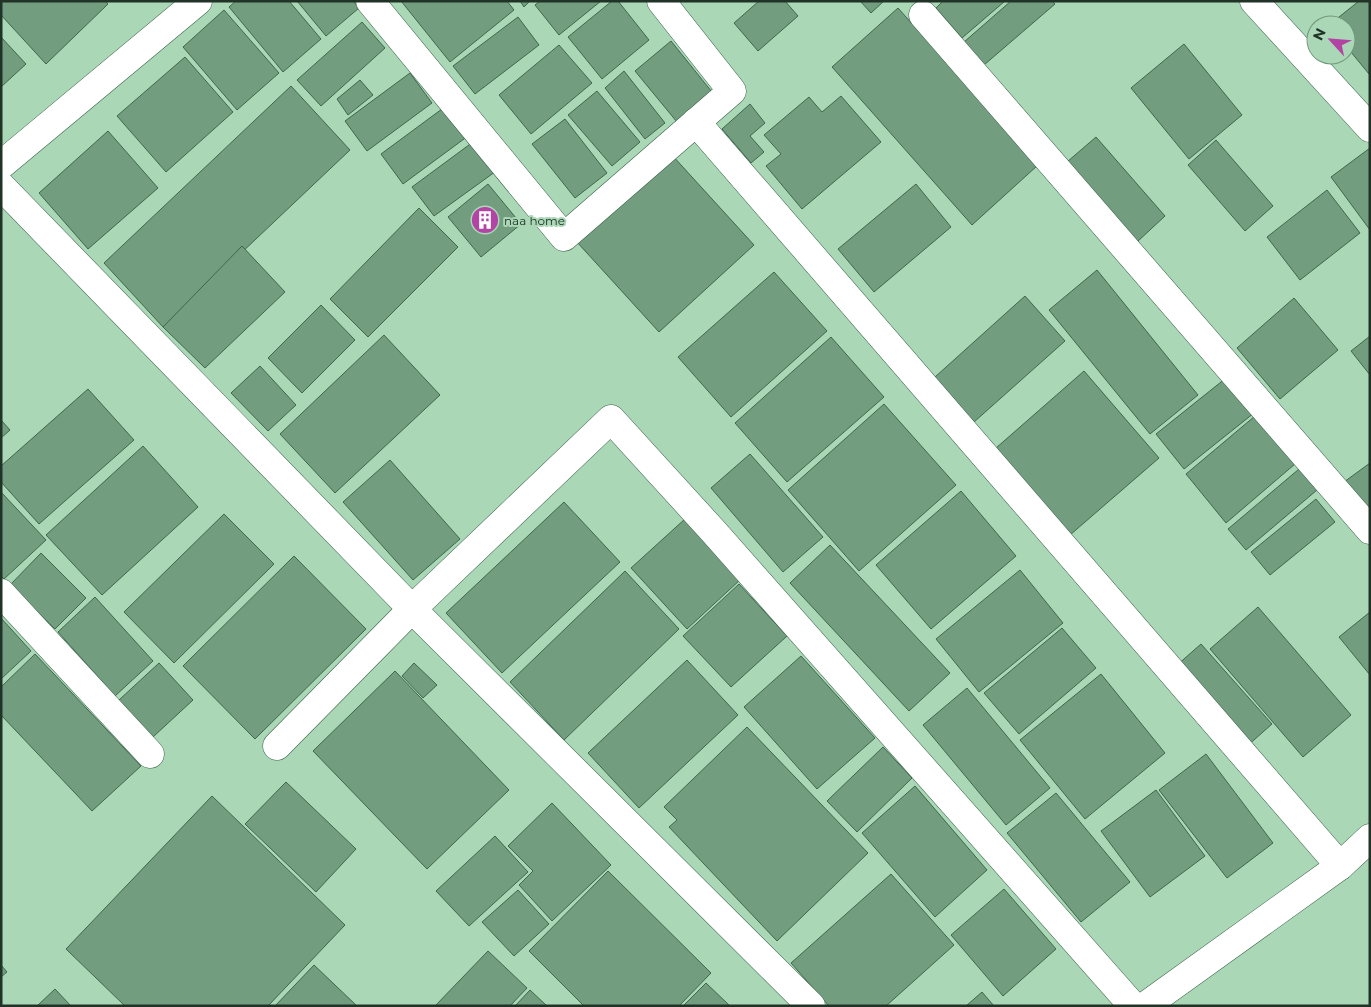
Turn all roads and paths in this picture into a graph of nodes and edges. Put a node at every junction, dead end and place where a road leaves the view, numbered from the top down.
1 (198, 1) edge
2 (370, 1) edge
3 (661, 1) edge
4 (1254, 1) edge
5 (923, 15) dead end
6 (696, 122) junction
7 (1370, 128) edge
8 (1, 164) edge
9 (1, 186) edge
10 (1370, 530) edge
11 (1, 593) edge
12 (412, 609) junction
13 (277, 746) dead end
14 (150, 754) dead end
15 (1370, 838) edge
16 (1340, 866) junction
17 (811, 1006) edge
18 (1133, 1006) edge
19 (1145, 1006) edge

1 - 8 street
2 - 6 street
3 - 6 street
4 - 7 street
5 - 10 street
6 - 16 street
9 - 12 street
11 - 14 street
12 - 13 street
12 - 17 street
12 - 18 street
15 - 16 street
16 - 19 street

